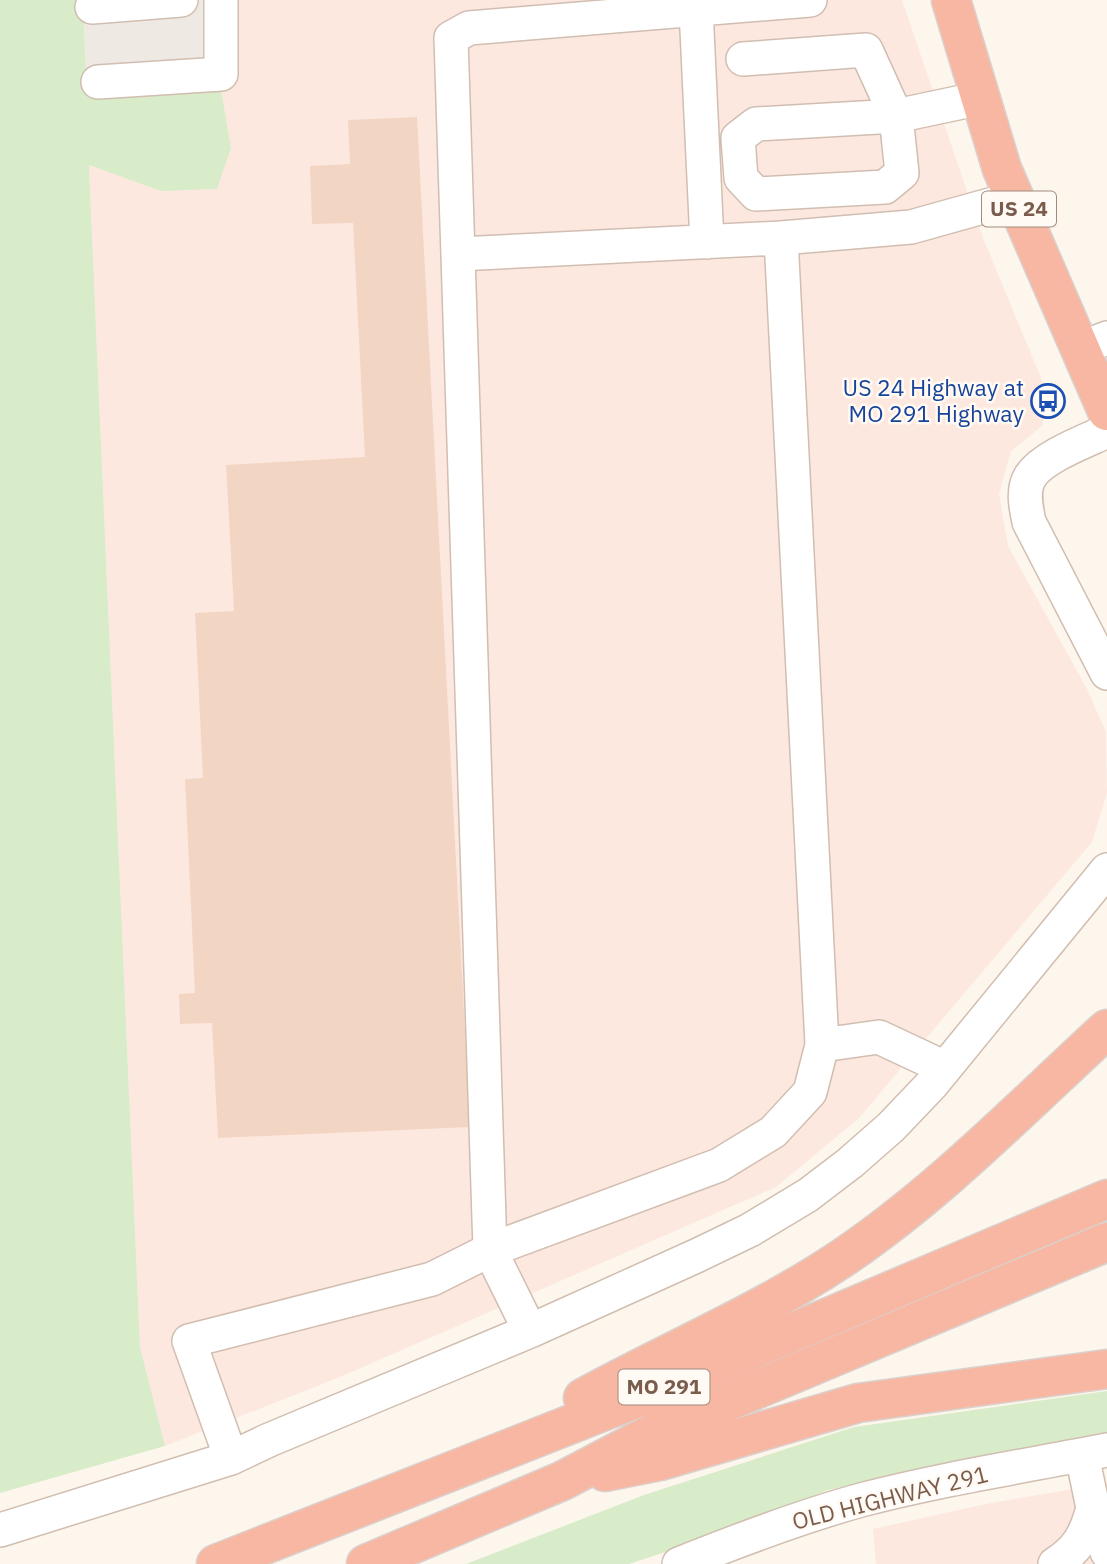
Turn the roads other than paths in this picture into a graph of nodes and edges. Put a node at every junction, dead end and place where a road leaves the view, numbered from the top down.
1 (181, 0) edge
2 (221, 0) edge
3 (951, 0) edge
4 (794, 1) edge
5 (92, 7) dead end
6 (696, 9) junction
7 (743, 59) dead end
8 (98, 82) dead end
9 (981, 98) junction
10 (896, 116) junction
11 (1015, 198) junction
12 (781, 238) junction
13 (707, 242) junction
14 (459, 254) junction
15 (1093, 344) edge
16 (1107, 411) edge
17 (1107, 431) edge
18 (1107, 673) edge
19 (1107, 870) edge
20 (1107, 1029) edge
21 (822, 1045) junction
22 (945, 1068) junction
23 (1107, 1199) edge
24 (1107, 1242) edge
25 (490, 1250) junction
26 (530, 1331) junction
27 (1107, 1369) edge
28 (1094, 1453) edge
29 (231, 1458) junction
30 (443, 1475) junction
31 (562, 1480) junction
32 (1093, 1508) junction
33 (0, 1530) edge
34 (1107, 1552) edge
35 (216, 1564) edge
36 (366, 1564) edge
37 (679, 1564) edge
38 (1055, 1564) edge

1 - 5 street
2 - 8 street
3 - 9 highway, US 24
4 - 6 street
6 - 13 street
6 - 14 street
7 - 10 street
9 - 10 street
9 - 11 highway, US 24
10 - 10 street
11 - 12 street
11 - 15 highway, US 24
12 - 13 street
12 - 21 street
13 - 14 street
14 - 25 street
15 - 16 highway, US 24
17 - 18 street
19 - 22 street
20 - 30 highway
21 - 22 street
21 - 25 street
22 - 26 street
23 - 30 highway, MO 291
24 - 31 highway, MO 291
25 - 26 street
25 - 29 street
26 - 29 street
27 - 31 highway
28 - 32 street
28 - 37 street, OLD HIGHWAY 291
29 - 33 street
30 - 35 highway, MO 291
31 - 36 highway, MO 291
32 - 34 street
32 - 38 street

